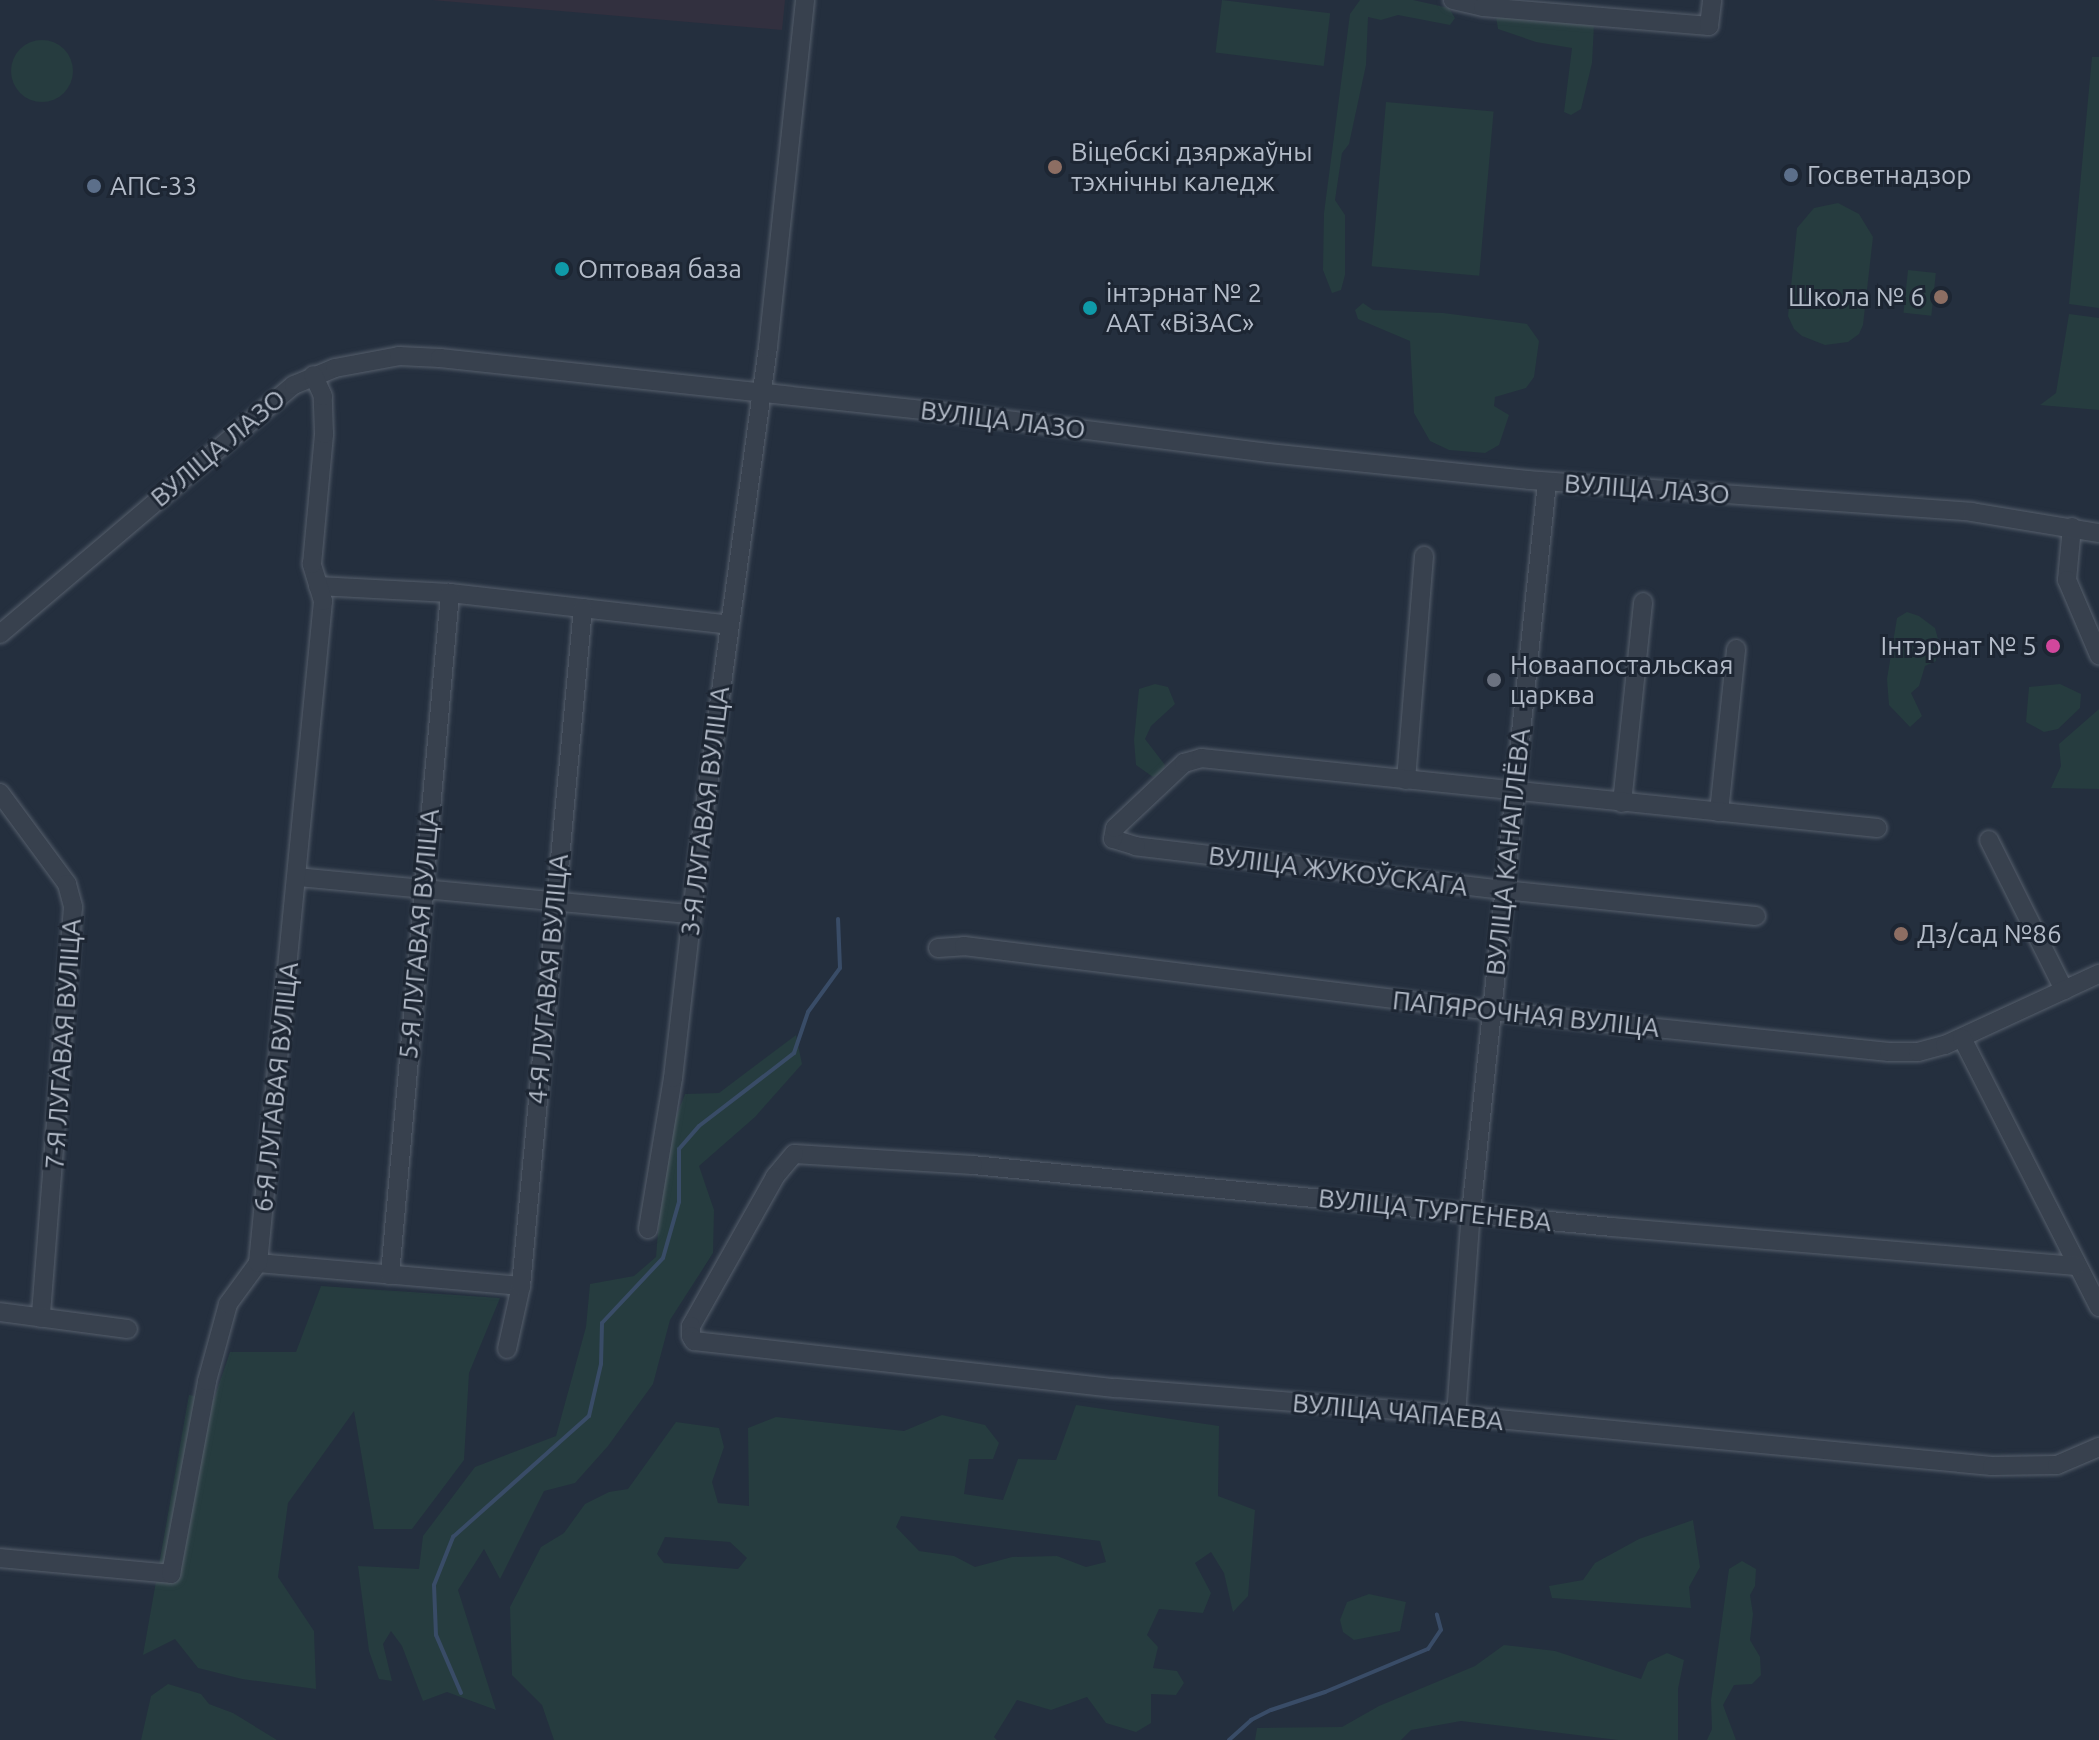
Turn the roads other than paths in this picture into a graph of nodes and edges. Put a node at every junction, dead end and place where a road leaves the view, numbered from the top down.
1 (805, 0) edge
2 (1453, 0) edge
3 (1712, 0) edge
4 (1483, 3) edge
5 (1589, 8) edge
6 (313, 375) junction
7 (761, 393) junction
8 (1547, 482) junction
9 (2072, 527) junction
10 (2099, 533) edge
11 (1424, 556) dead end
12 (318, 586) junction
13 (450, 593) junction
14 (1643, 602) dead end
15 (583, 608) junction
16 (729, 625) junction
17 (0, 634) edge
18 (1736, 649) dead end
19 (2099, 655) edge
20 (1406, 780) junction
21 (1515, 791) junction
22 (0, 793) edge
23 (1622, 803) junction
24 (1719, 812) junction
25 (1877, 828) dead end
26 (1989, 840) dead end
27 (297, 877) junction
28 (423, 888) junction
29 (1503, 890) junction
30 (555, 899) junction
31 (692, 914) junction
32 (1756, 916) dead end
33 (938, 948) dead end
34 (2098, 978) edge
35 (2064, 990) junction
36 (1492, 1011) junction
37 (1962, 1038) junction
38 (1471, 1213) junction
39 (648, 1229) dead end
40 (258, 1263) junction
41 (2076, 1266) junction
42 (390, 1275) junction
43 (521, 1286) junction
44 (2099, 1307) edge
45 (0, 1312) edge
46 (41, 1318) junction
47 (128, 1329) dead end
48 (694, 1341) joint
49 (507, 1349) dead end
50 (1456, 1415) junction
51 (2099, 1447) edge
52 (0, 1558) edge

1 - 7 street, 3-Я ЛУГАВАЯ ВУЛІЦА
2 - 4 street
3 - 5 street
4 - 5 street
6 - 7 street, ВУЛІЦА ЛАЗО
6 - 12 street, 6-Я ЛУГАВАЯ ВУЛІЦА
6 - 17 street, ВУЛІЦА ЛАЗО
7 - 8 street, ВУЛІЦА ЛАЗО
7 - 16 street, 3-Я ЛУГАВАЯ ВУЛІЦА
8 - 9 street, ВУЛІЦА ЛАЗО
8 - 21 street, ВУЛІЦА КАНАПЛЁВА
9 - 10 street, ВУЛІЦА ЛАЗО
9 - 19 street
11 - 20 street
12 - 13 street
12 - 27 street, 6-Я ЛУГАВАЯ ВУЛІЦА
13 - 15 street
13 - 28 street, 5-Я ЛУГАВАЯ ВУЛІЦА
14 - 23 street
15 - 16 street
15 - 30 street, 4-Я ЛУГАВАЯ ВУЛІЦА
16 - 31 street, 3-Я ЛУГАВАЯ ВУЛІЦА
18 - 24 street
20 - 21 street
20 - 29 street, ВУЛІЦА ЖУКОЎСКАГА
21 - 23 street
21 - 29 street, ВУЛІЦА КАНАПЛЁВА
22 - 46 street, 7-Я ЛУГАВАЯ ВУЛІЦА
23 - 24 street
24 - 25 street
26 - 35 street
27 - 28 street
27 - 40 street, 6-Я ЛУГАВАЯ ВУЛІЦА
28 - 30 street
28 - 42 street, 5-Я ЛУГАВАЯ ВУЛІЦА
29 - 32 street, ВУЛІЦА ЖУКОЎСКАГА
29 - 36 street, ВУЛІЦА КАНАПЛЁВА
30 - 31 street
30 - 43 street, 4-Я ЛУГАВАЯ ВУЛІЦА
31 - 39 street, 3-Я ЛУГАВАЯ ВУЛІЦА
33 - 36 street, ПАПЯРОЧНАЯ ВУЛІЦА
34 - 35 street, ПАПЯРОЧНАЯ ВУЛІЦА
35 - 37 street, ПАПЯРОЧНАЯ ВУЛІЦА
36 - 37 street, ПАПЯРОЧНАЯ ВУЛІЦА
36 - 38 street, ВУЛІЦА КАНАПЛЁВА
37 - 41 street
38 - 41 street, ВУЛІЦА ТУРГЕНЕВА
38 - 48 street, ВУЛІЦА ТУРГЕНЕВА
38 - 50 street, ВУЛІЦА КАНАПЛЁВА
40 - 42 street
40 - 52 street
41 - 44 street
42 - 43 street
43 - 49 street, 4-Я ЛУГАВАЯ ВУЛІЦА
45 - 46 street
46 - 47 street
48 - 50 street, ВУЛІЦА ЧАПАЕВА
50 - 51 street, ВУЛІЦА ЧАПАЕВА

